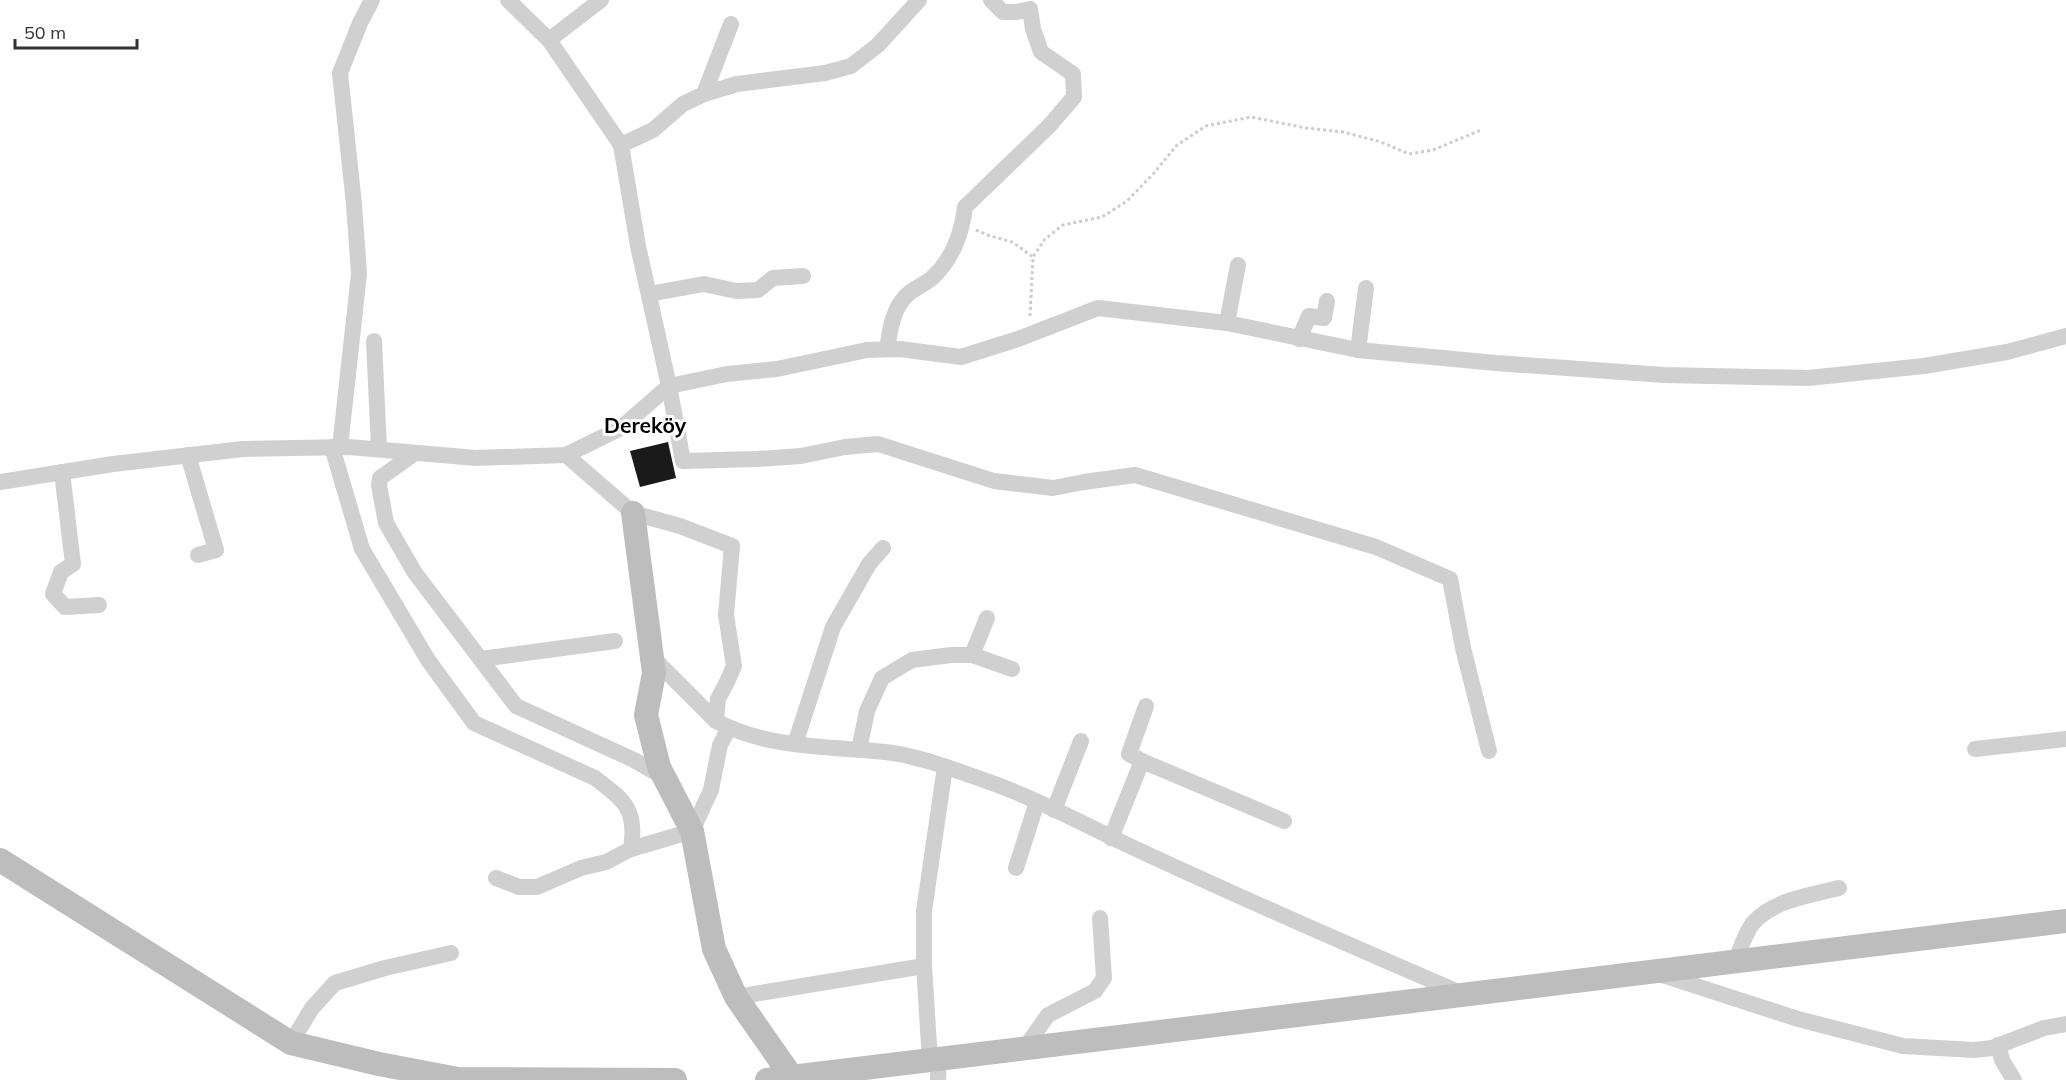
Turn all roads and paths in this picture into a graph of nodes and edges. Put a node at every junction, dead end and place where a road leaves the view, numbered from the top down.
1 (372, 0) edge
2 (508, 0) edge
3 (601, 0) edge
4 (919, 0) edge
5 (992, 0) edge
6 (731, 24) dead end
7 (549, 40) junction
8 (704, 94) junction
9 (1481, 130) dead end
10 (621, 145) junction
11 (963, 224) junction
12 (1033, 257) junction
13 (1238, 265) dead end
14 (803, 276) dead end
15 (1366, 288) dead end
16 (649, 294) junction
17 (1327, 301) dead end
18 (1227, 323) junction
19 (1030, 335) junction
20 (2066, 336) edge
21 (1299, 339) junction
22 (374, 341) dead end
23 (887, 349) junction
24 (1358, 350) junction
25 (669, 386) junction
26 (336, 447) junction
27 (379, 449) junction
28 (415, 453) junction
29 (188, 455) junction
30 (566, 455) junction
31 (62, 472) junction
32 (0, 482) edge
33 (633, 513) junction
34 (883, 548) dead end
35 (198, 555) dead end
36 (99, 605) dead end
37 (987, 618) dead end
38 (615, 640) dead end
39 (972, 655) junction
40 (651, 656) junction
41 (481, 659) junction
42 (1012, 669) dead end
43 (1146, 706) dead end
44 (723, 724) junction
45 (2066, 739) edge
46 (1081, 741) dead end
47 (795, 744) junction
48 (1975, 748) dead end
49 (859, 750) junction
50 (1489, 751) dead end
51 (1142, 761) junction
52 (945, 767) junction
53 (664, 778) junction
54 (1038, 802) junction
55 (1054, 810) junction
56 (1284, 821) dead end
57 (692, 831) junction
58 (1111, 838) junction
59 (632, 849) junction
60 (0, 860) edge
61 (1016, 868) dead end
62 (496, 878) dead end
63 (1839, 888) dead end
64 (1100, 918) dead end
65 (2066, 921) edge
66 (451, 953) dead end
67 (1735, 962) junction
68 (924, 966) junction
69 (1653, 972) junction
70 (1466, 995) junction
71 (736, 997) junction
72 (2066, 1024) edge
73 (291, 1043) junction
74 (1998, 1045) junction
75 (1024, 1049) junction
76 (936, 1067) edge
77 (382, 1072) edge
78 (793, 1078) edge
79 (659, 1080) edge
80 (767, 1080) edge
81 (2014, 1080) edge

1 - 26 street
2 - 7 street
3 - 7 street
4 - 8 street
5 - 11 street
6 - 8 street
7 - 10 street
8 - 10 street
9 - 12 path
10 - 16 street
11 - 12 path
11 - 23 street
12 - 19 path
13 - 18 street
14 - 16 street
15 - 24 street
16 - 25 street
17 - 21 street
18 - 19 street
18 - 21 street
19 - 23 street
20 - 24 street
21 - 24 street
22 - 27 street
23 - 25 street
25 - 30 street
25 - 50 street
26 - 27 street
26 - 29 street
26 - 59 street
27 - 28 street
28 - 30 street
28 - 41 street
29 - 31 street
29 - 35 street
30 - 33 street
31 - 32 street
31 - 36 street
33 - 40 street
33 - 44 street
34 - 47 street
37 - 39 street
38 - 41 street
39 - 42 street
39 - 49 street
40 - 44 street
40 - 53 street
41 - 53 street
43 - 51 street
44 - 47 street
44 - 57 street
45 - 48 street
46 - 55 street
47 - 49 street
49 - 52 street
51 - 56 street
51 - 58 street
52 - 54 street
52 - 68 street
53 - 57 street
54 - 55 street
54 - 61 street
55 - 58 street
57 - 59 street
57 - 71 street
58 - 70 street
59 - 62 street
60 - 73 street
63 - 67 street
64 - 75 street
65 - 67 street
66 - 73 street
67 - 69 street
68 - 71 street
68 - 76 street
69 - 70 street
69 - 74 street
70 - 75 street
71 - 78 street
72 - 74 street
73 - 77 street
74 - 81 street
75 - 76 street
76 - 78 street
77 - 79 street
78 - 80 street

